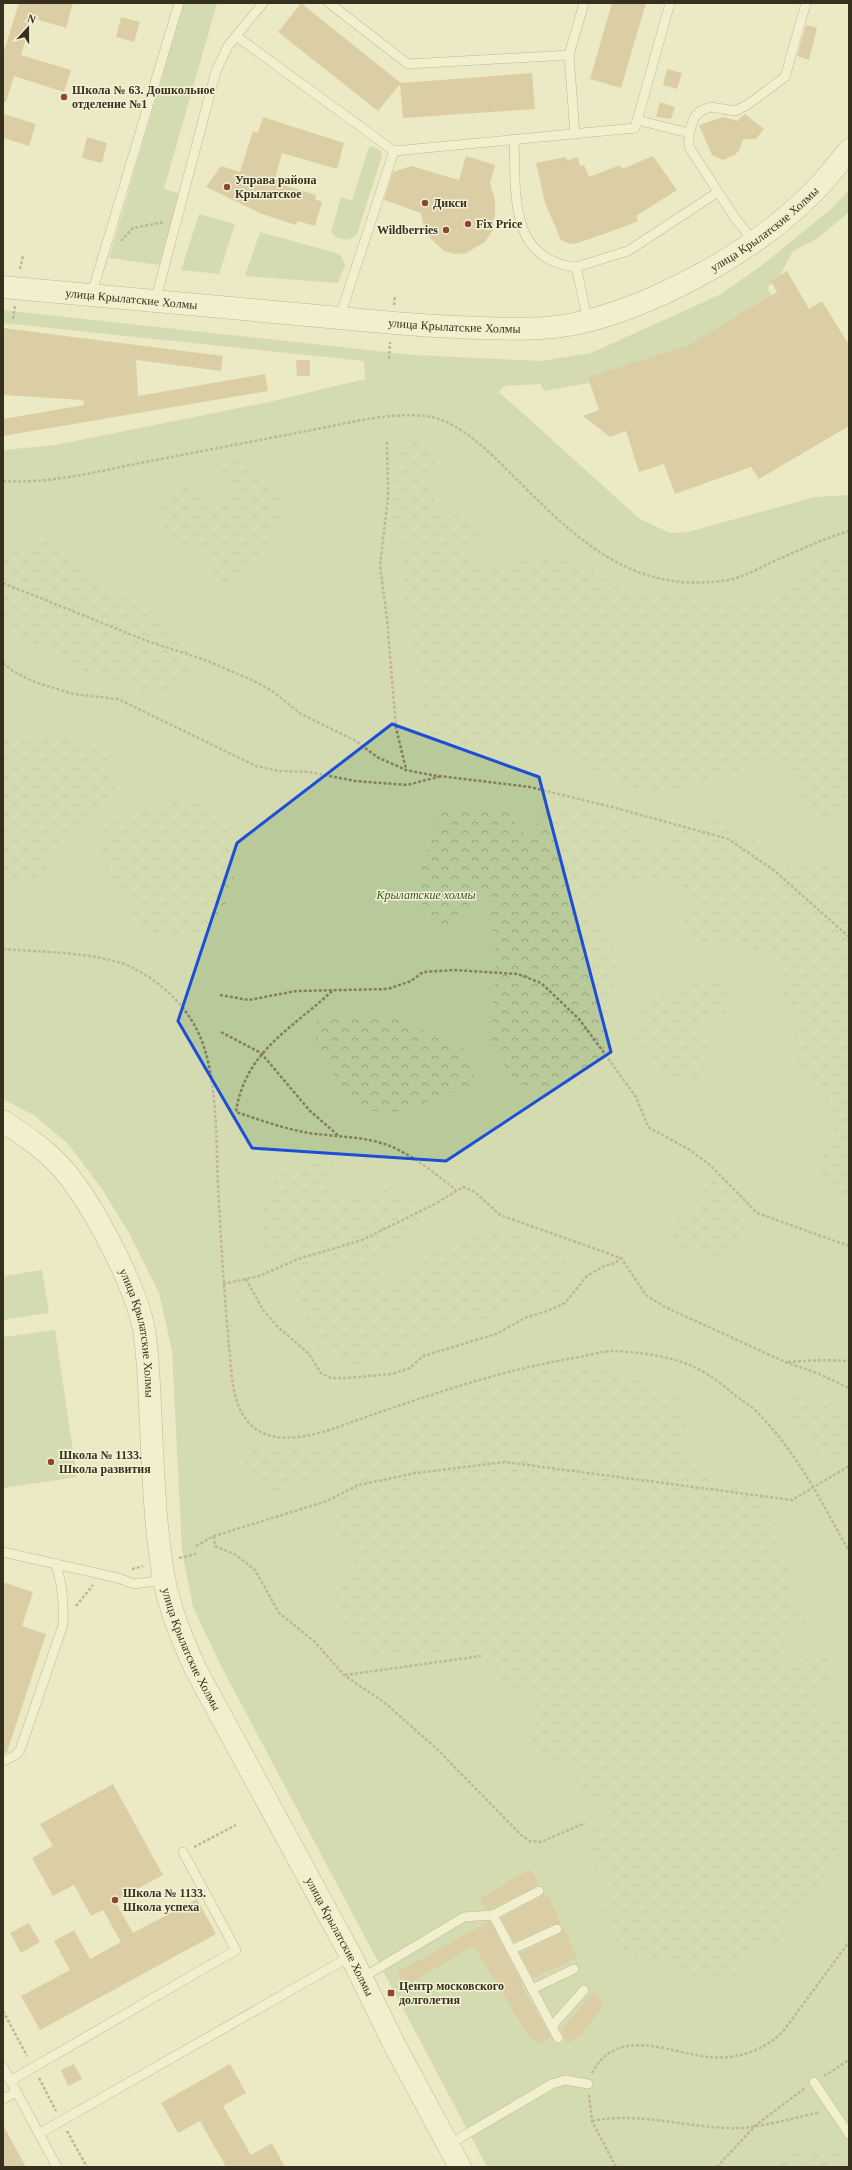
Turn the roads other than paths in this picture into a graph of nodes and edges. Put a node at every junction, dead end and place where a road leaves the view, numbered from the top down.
1 (179, 3) edge
2 (263, 3) edge
3 (329, 3) edge
4 (584, 3) edge
5 (670, 3) edge
6 (806, 3) edge
7 (236, 36) junction
8 (569, 55) junction
9 (637, 120) junction
10 (689, 133) junction
11 (575, 134) junction
12 (514, 139) junction
13 (849, 150) edge
14 (394, 151) junction
15 (718, 192) junction
16 (754, 242) junction
17 (576, 267) junction
18 (3, 287) edge
19 (91, 296) junction
20 (155, 302) junction
21 (339, 319) junction
22 (588, 321) junction
23 (3, 1121) edge
24 (3, 1552) edge
25 (55, 1564) junction
26 (164, 1580) junction
27 (3, 1761) edge
28 (183, 1852) road end
29 (539, 1891) dead end
30 (493, 1914) junction
31 (557, 1929) dead end
32 (511, 1950) junction
33 (351, 1956) junction
34 (574, 1969) dead end
35 (362, 1978) junction
36 (532, 1989) junction
37 (584, 1990) dead end
38 (552, 2026) junction
39 (558, 2038) dead end
40 (3, 2068) edge
41 (10, 2081) junction
42 (814, 2082) road end
43 (588, 2084) road end
44 (16, 2092) junction
45 (3, 2099) edge
46 (40, 2134) junction
47 (849, 2134) edge
48 (448, 2145) junction
49 (57, 2167) edge
50 (460, 2167) edge

1 - 19 lane
2 - 7 lane
3 - 8 lane
4 - 8 lane
5 - 9 lane
6 - 10 lane
7 - 14 lane
7 - 20 lane
8 - 11 lane
9 - 10 lane
9 - 11 lane
10 - 15 lane
11 - 12 lane
12 - 14 lane
12 - 17 lane
13 - 16 street, улица Крылатские Холмы
14 - 21 lane
15 - 16 lane
15 - 17 lane
16 - 22 street, улица Крылатские Холмы
17 - 22 lane
18 - 19 street, улица Крылатские Холмы
19 - 20 street, улица Крылатские Холмы
20 - 21 street, улица Крылатские Холмы
21 - 22 street, улица Крылатские Холмы
23 - 26 street, улица Крылатские Холмы
24 - 25 lane
25 - 26 lane
25 - 27 lane
26 - 33 street, улица Крылатские Холмы
28 - 41 lane
29 - 30 lane
30 - 32 lane
30 - 35 lane
31 - 32 lane
32 - 36 lane
33 - 35 street, улица Крылатские Холмы
33 - 46 lane
34 - 36 lane
35 - 48 street, улица Крылатские Холмы
36 - 38 lane
37 - 38 lane
38 - 39 lane
40 - 41 lane
41 - 44 lane
42 - 47 lane
43 - 48 lane
44 - 45 lane
44 - 46 lane
46 - 49 lane
48 - 50 street, улица Крылатские Холмы

